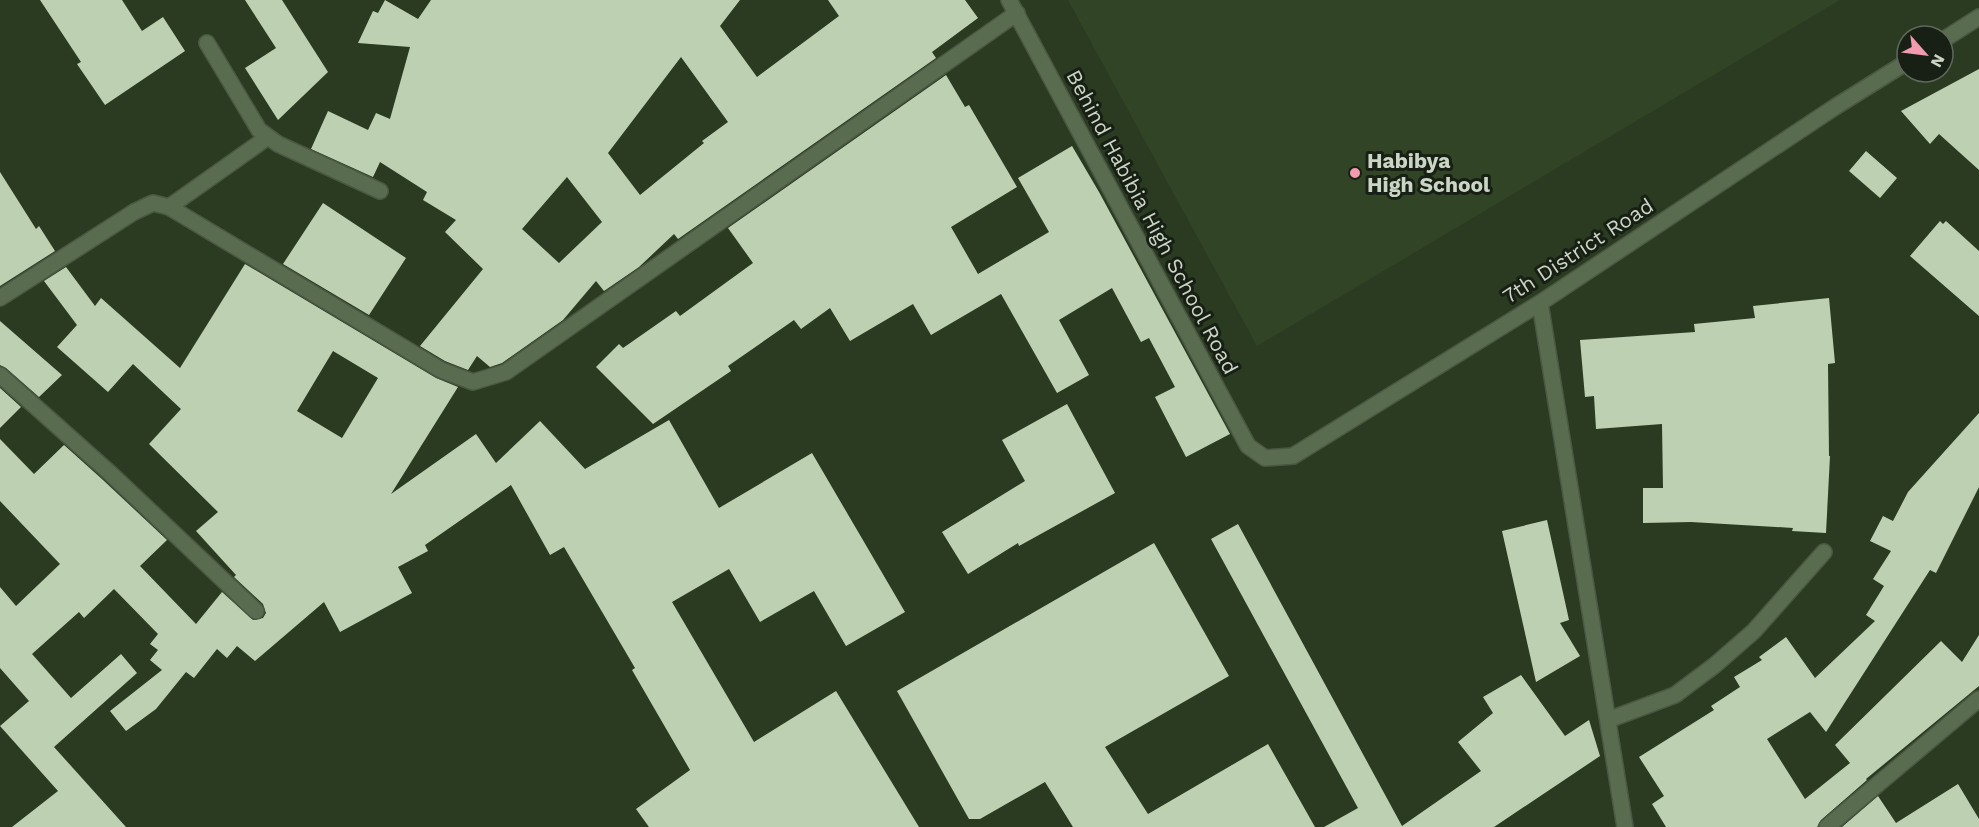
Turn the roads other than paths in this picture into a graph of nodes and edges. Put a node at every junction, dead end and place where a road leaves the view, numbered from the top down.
1 (1013, 7) edge
2 (1979, 17) edge
3 (1955, 32) edge
4 (207, 43) dead end
5 (1895, 70) edge
6 (268, 137) junction
7 (380, 191) dead end
8 (169, 207) junction
9 (0, 298) edge
10 (1540, 303) junction
11 (0, 375) edge
12 (1265, 458) joint
13 (1824, 552) dead end
14 (256, 611) dead end
15 (1979, 699) edge
16 (1608, 720) junction
17 (1625, 827) edge
18 (1827, 827) edge

1 - 8 street
1 - 12 street, Behind Habibia High School Road
2 - 3 street
4 - 6 street
5 - 10 street, 7th District Road
6 - 7 street
6 - 8 street
8 - 9 street
10 - 12 street, 7th District Road
10 - 16 street
11 - 14 street
13 - 16 street
15 - 18 street
16 - 17 street

